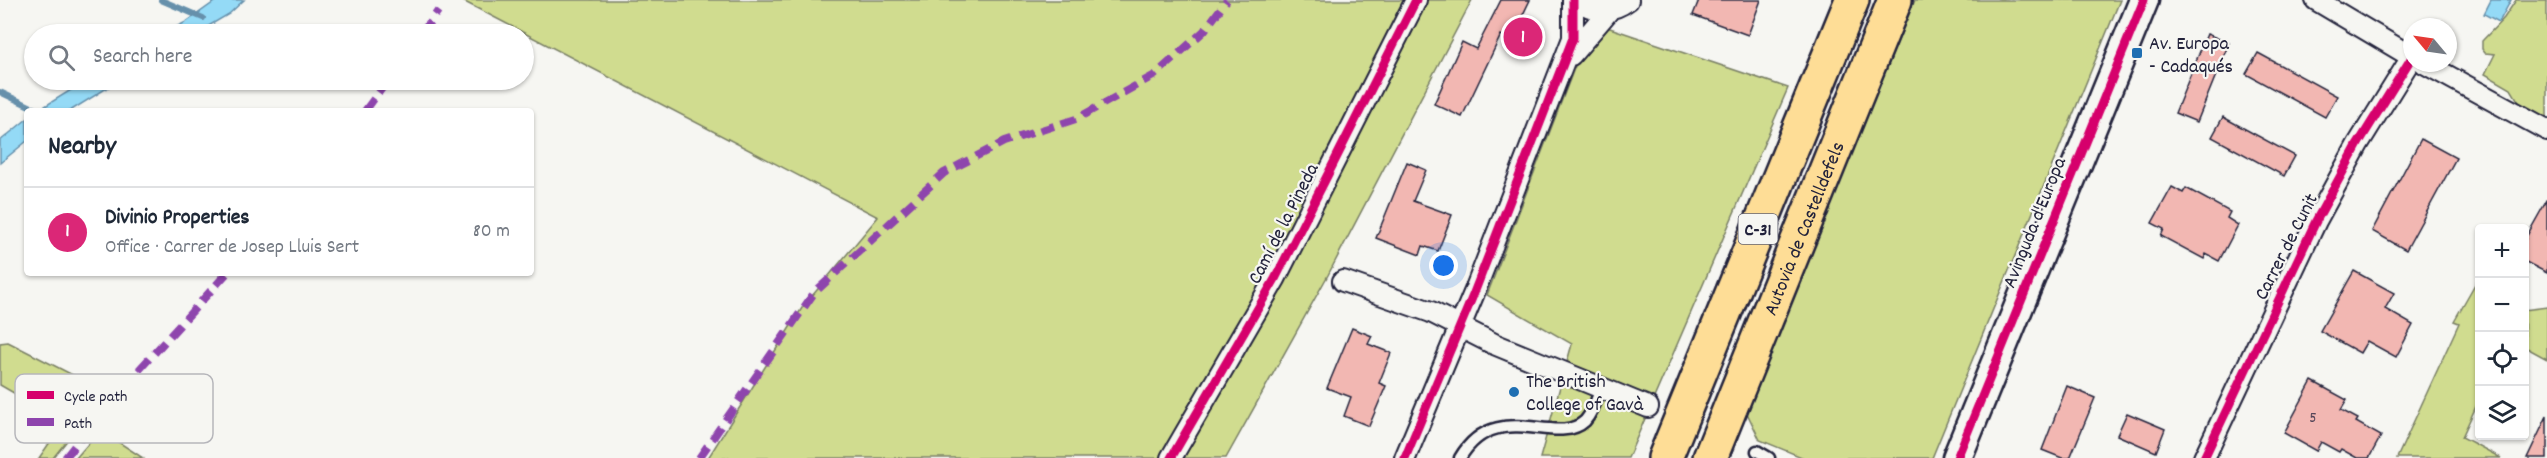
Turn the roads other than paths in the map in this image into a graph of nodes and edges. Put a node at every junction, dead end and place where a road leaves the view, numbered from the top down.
1 (1416, 0) edge
2 (1573, 0) edge
3 (1579, 0) edge
4 (1852, 0) edge
5 (1895, 0) edge
6 (2145, 0) edge
7 (2316, 0) edge
8 (1619, 4) edge
9 (2403, 52) edge
10 (1562, 66) junction
11 (2403, 72) edge
12 (2441, 72) edge
13 (2547, 130) edge
14 (1342, 280) dead end
15 (1459, 326) junction
16 (1601, 388) junction
17 (1648, 407) dead end
18 (1757, 452) dead end
19 (1171, 458) edge
20 (1405, 458) edge
21 (1460, 458) edge
22 (1665, 458) edge
23 (1710, 458) edge
24 (1769, 458) edge
25 (1957, 458) edge
26 (2205, 458) edge

1 - 19 street, Camí de la Pineda
2 - 10 street
3 - 8 street
4 - 22 highway, Autovia de Castelldefels / C-31
5 - 23 highway, Autovia de Castelldefels / C-31
6 - 25 street, Avinguda d'Europa
7 - 9 street
8 - 10 street
10 - 15 street
11 - 26 street, Carrer de Cunit
12 - 13 street
14 - 15 street
15 - 16 street
15 - 20 street
16 - 17 street
16 - 21 lane
18 - 24 lane

